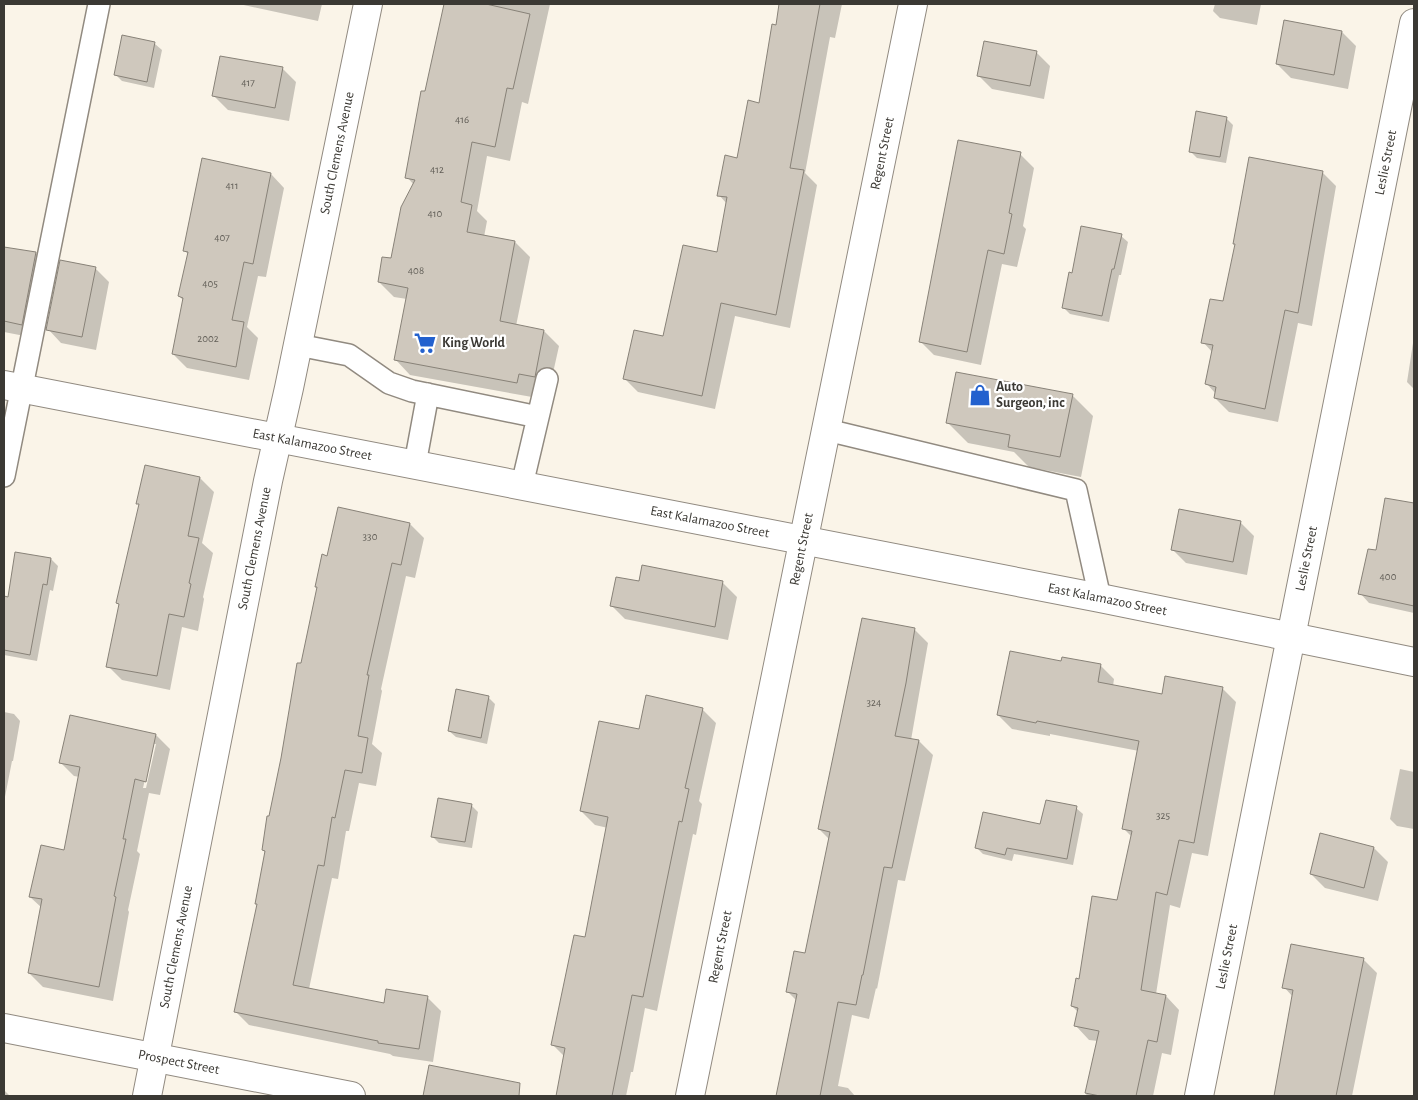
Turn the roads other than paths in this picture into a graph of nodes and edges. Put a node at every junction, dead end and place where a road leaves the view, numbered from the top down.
1 (100, 4) edge
2 (368, 4) edge
3 (913, 4) edge
4 (1414, 22) edge
5 (298, 345) junction
6 (547, 379) dead end
7 (13, 387) edge
8 (428, 394) junction
9 (538, 417) junction
10 (827, 430) junction
11 (278, 437) junction
12 (415, 464) junction
13 (4, 476) edge
14 (522, 485) junction
15 (804, 540) junction
16 (1100, 598) junction
17 (1291, 637) junction
18 (1414, 662) edge
19 (4, 1028) edge
20 (155, 1057) junction
21 (147, 1096) edge
22 (351, 1096) edge
23 (690, 1096) edge
24 (1199, 1096) edge

1 - 7 lane
2 - 5 street, South Clemens Avenue
3 - 10 street, Regent Street
4 - 17 street, Leslie Street
5 - 8 lane
5 - 11 street, South Clemens Avenue
6 - 9 lane
7 - 11 street, East Kalamazoo Street
7 - 13 lane
8 - 9 lane
8 - 12 lane
9 - 14 lane
10 - 15 street, Regent Street
10 - 16 lane
11 - 12 street, East Kalamazoo Street
11 - 20 street, South Clemens Avenue
12 - 14 street, East Kalamazoo Street
14 - 15 street, East Kalamazoo Street
15 - 16 street, East Kalamazoo Street
15 - 23 street, Regent Street
16 - 17 street, East Kalamazoo Street
17 - 18 street, East Kalamazoo Street
17 - 24 street, Leslie Street
19 - 20 street, Prospect Street
20 - 21 street, South Clemens Avenue
20 - 22 street, Prospect Street

